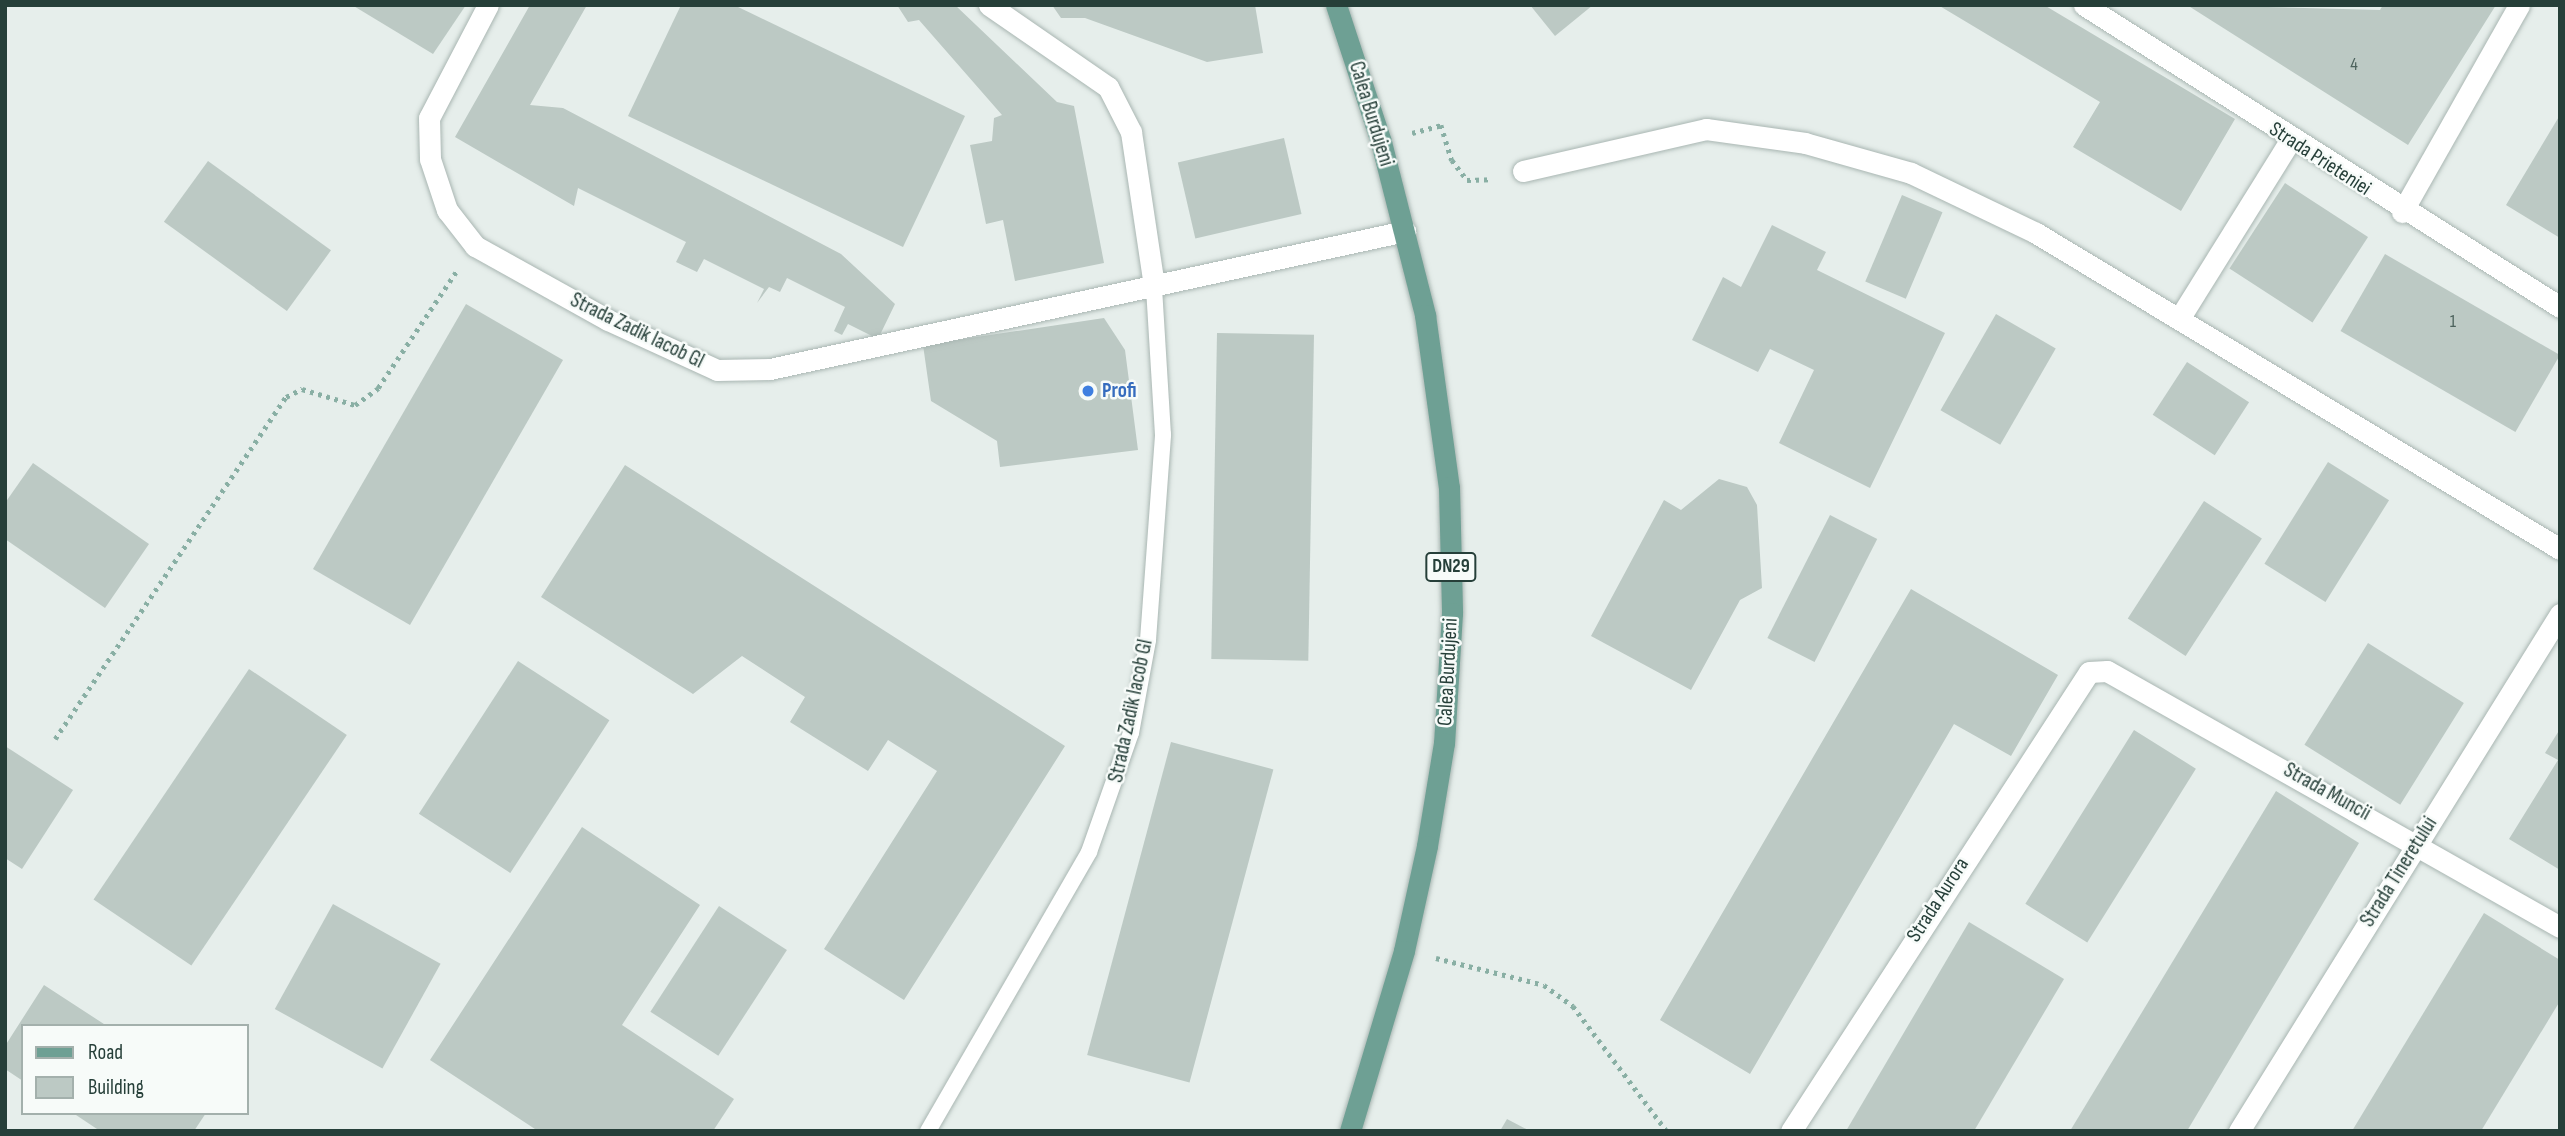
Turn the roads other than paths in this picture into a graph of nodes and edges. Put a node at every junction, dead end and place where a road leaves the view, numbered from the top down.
1 (488, 5) edge
2 (989, 5) edge
3 (1336, 5) edge
4 (2519, 5) edge
5 (2088, 6) edge
6 (2291, 139) junction
7 (1524, 171) road end
8 (2402, 212) junction
9 (1405, 231) junction
10 (1154, 286) junction
11 (2560, 307) edge
12 (2179, 319) junction
13 (2560, 549) edge
14 (2560, 614) edge
15 (2088, 672) joint
16 (2417, 842) junction
17 (2560, 927) edge
18 (928, 1131) edge
19 (1349, 1131) edge
20 (1791, 1131) edge
21 (2239, 1131) edge

1 - 10 street, Strada Zadik Iacob Gl
2 - 10 street, Strada Zadik Iacob Gl
3 - 9 main road, Calea Burdujeni / DN29
4 - 8 street
5 - 6 street, Strada Prieteniei
6 - 8 street, Strada Prieteniei
6 - 12 street
7 - 12 street
8 - 11 street, Strada Prieteniei
9 - 10 street, Strada Zadik Iacob Gl
9 - 19 main road, Calea Burdujeni / DN29
10 - 18 lane, Strada Zadik Iacob Gl
12 - 13 street
14 - 16 street, Strada Tineretului
15 - 16 street, Strada Muncii
15 - 20 street, Strada Aurora
16 - 17 street, Strada Muncii
16 - 21 street, Strada Tineretului

